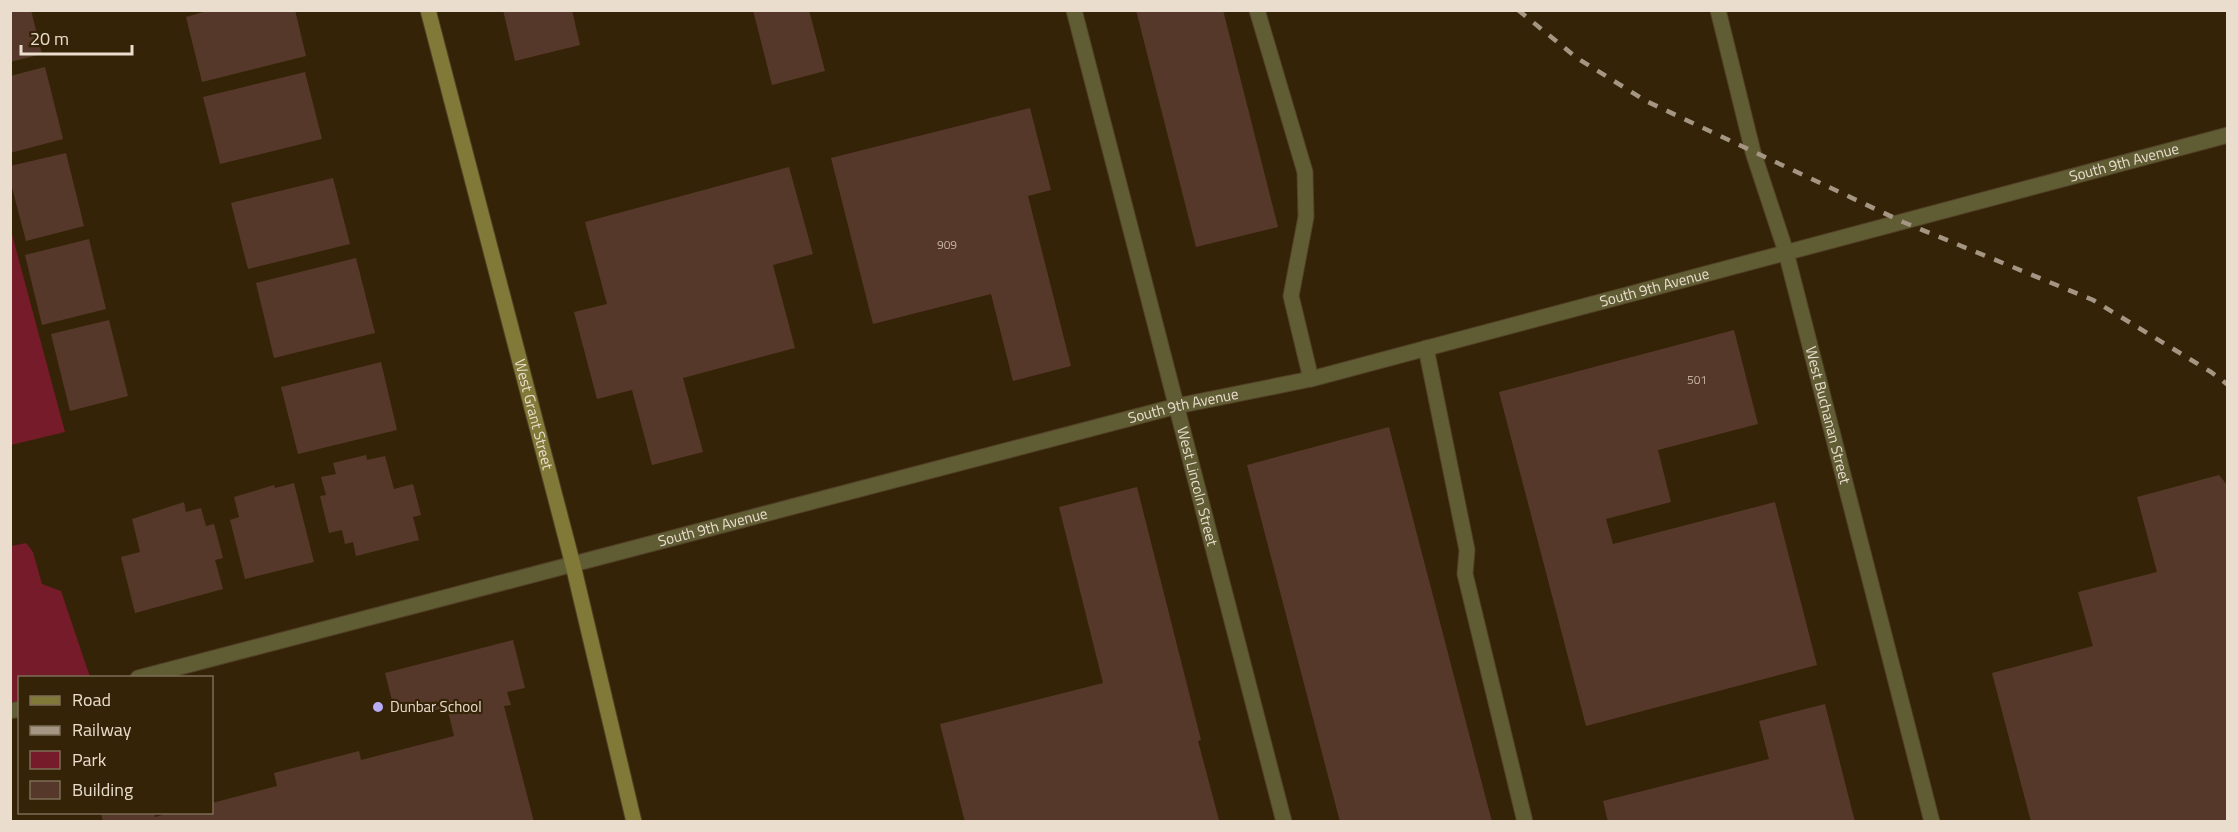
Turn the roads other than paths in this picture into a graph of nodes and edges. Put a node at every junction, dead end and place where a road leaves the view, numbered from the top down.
1 (428, 10) edge
2 (1074, 10) edge
3 (1257, 10) edge
4 (1718, 10) edge
5 (2228, 135) edge
6 (1786, 252) junction
7 (1426, 348) junction
8 (1311, 379) junction
9 (1177, 406) junction
10 (573, 565) junction
11 (146, 676) edge
12 (634, 822) edge
13 (1284, 822) edge
14 (1525, 822) edge
15 (1932, 822) edge

1 - 10 main road, West Grant Street
2 - 9 street, West Lincoln Street
3 - 8 street
4 - 6 street, West Buchanan Street
5 - 6 street, South 9th Avenue
6 - 7 street, South 9th Avenue
6 - 15 street, West Buchanan Street
7 - 8 street, South 9th Avenue
7 - 14 street
8 - 9 street, South 9th Avenue
9 - 10 street, South 9th Avenue
9 - 13 street, West Lincoln Street
10 - 11 street, South 9th Avenue
10 - 12 main road, West Grant Street

